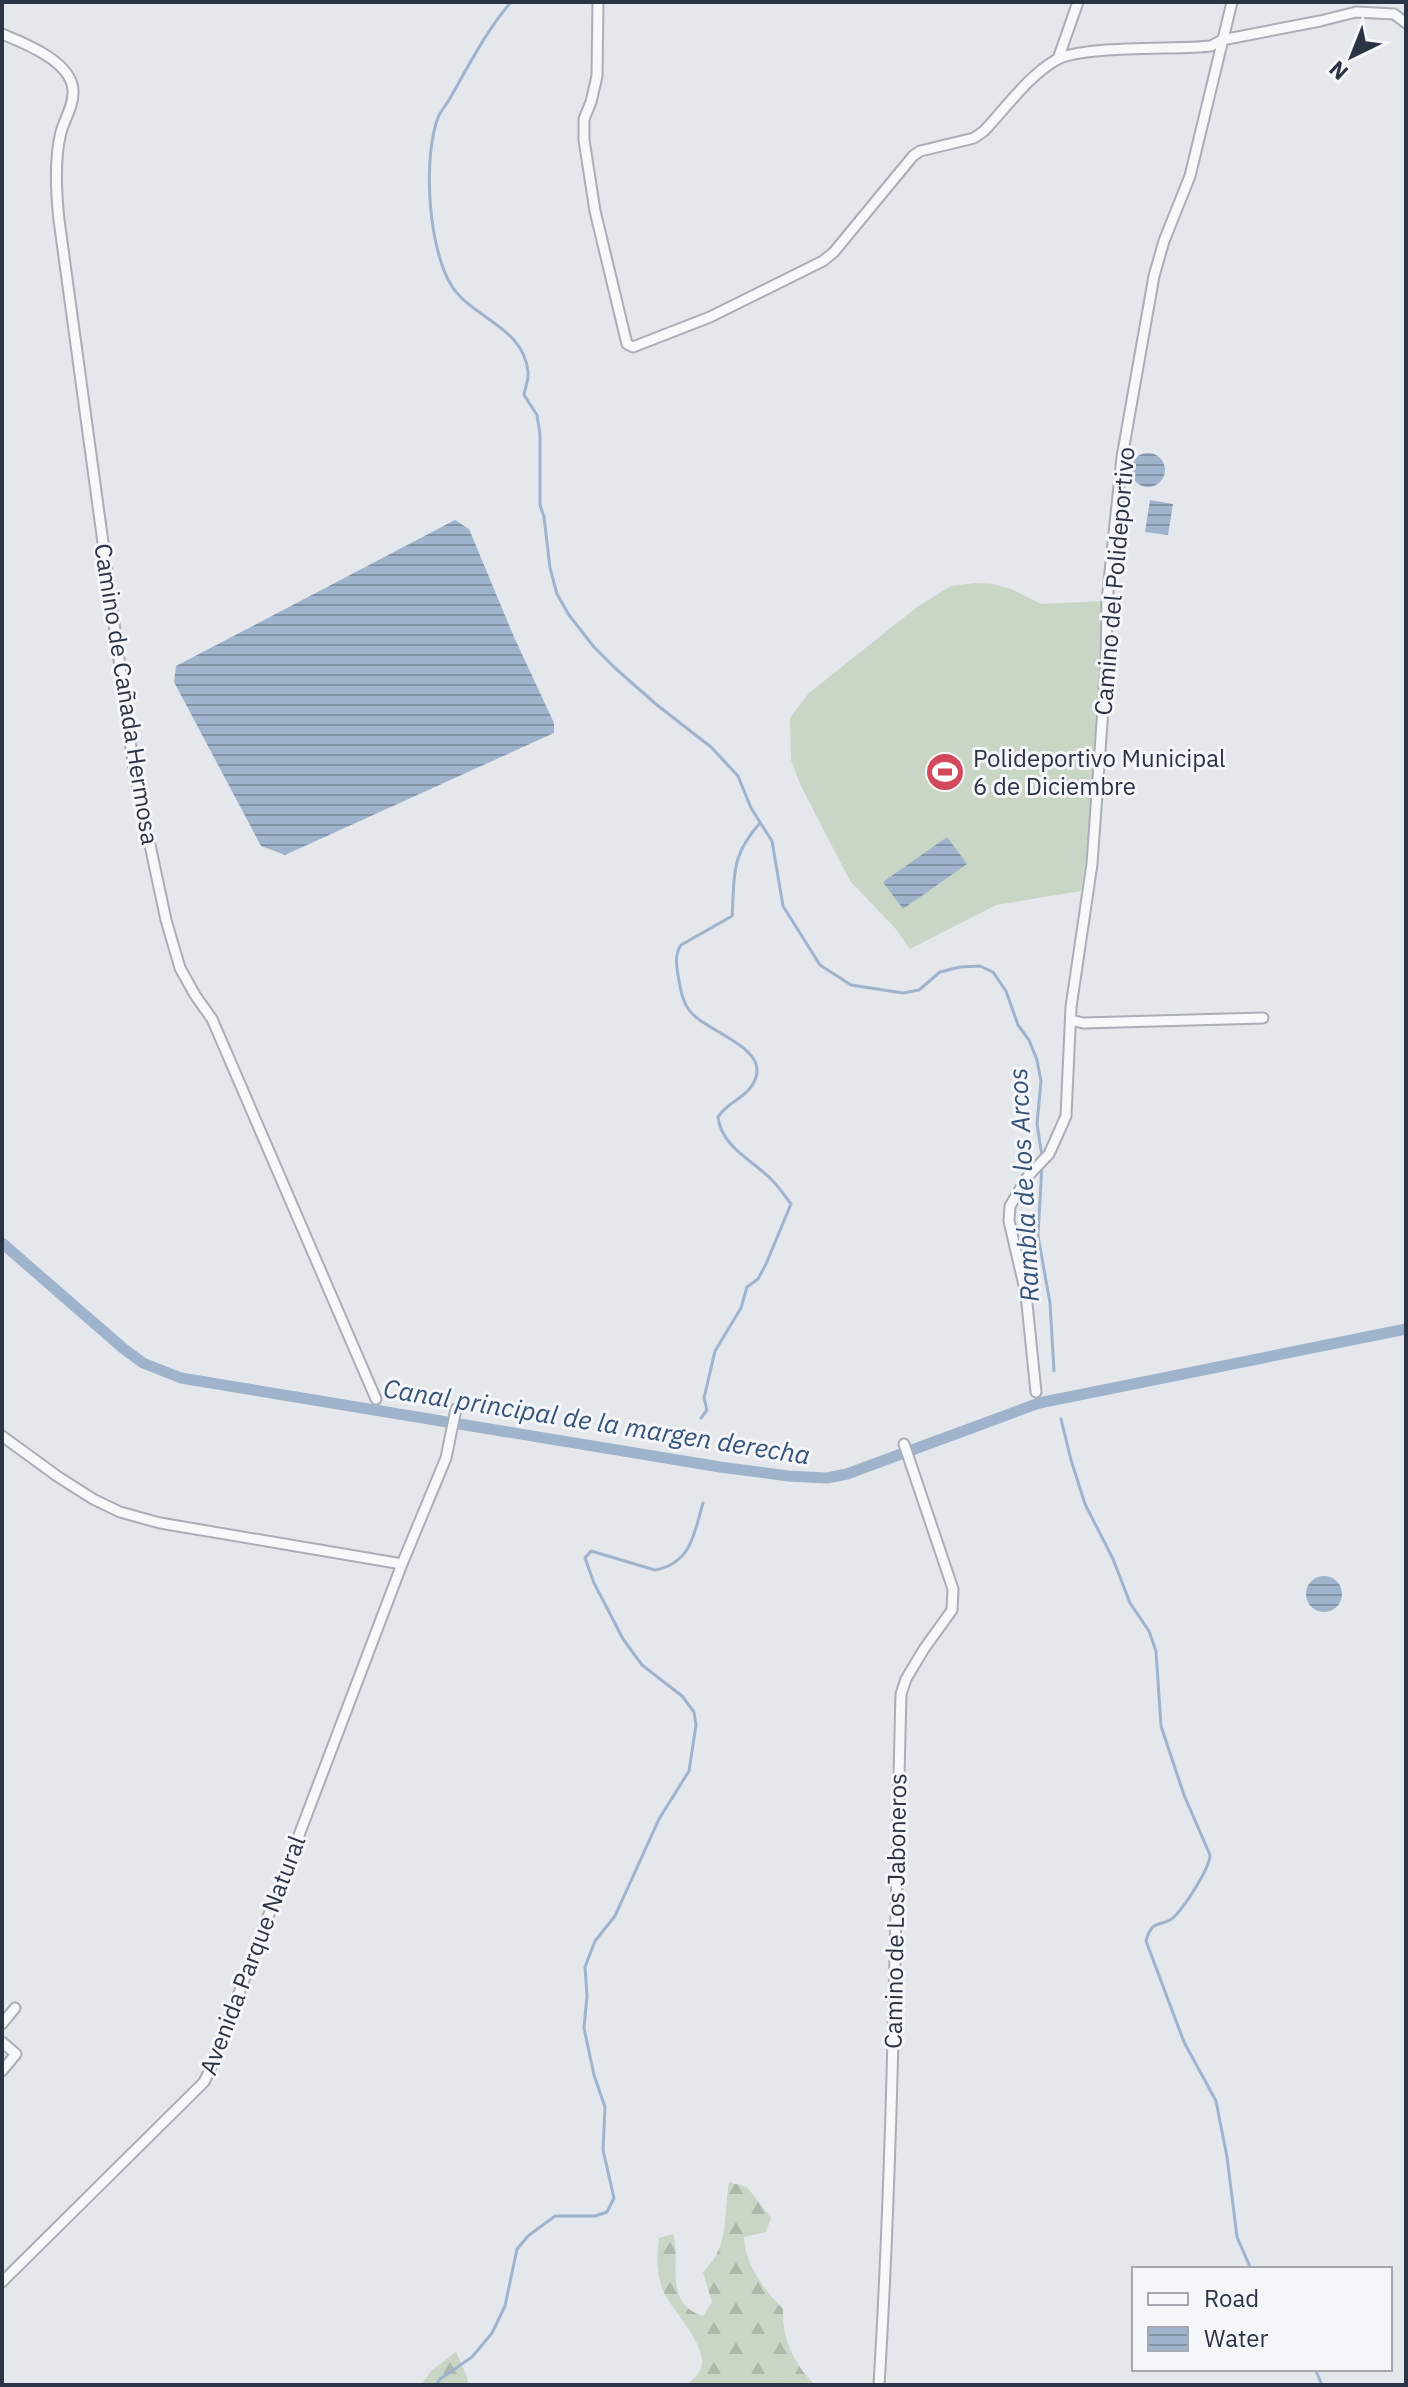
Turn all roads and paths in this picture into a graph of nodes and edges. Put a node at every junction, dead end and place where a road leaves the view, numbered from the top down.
1 (598, 2) edge
2 (1078, 2) edge
3 (1232, 2) edge
4 (1406, 23) edge
5 (2, 34) edge
6 (1222, 40) junction
7 (1058, 59) junction
8 (1263, 1018) dead end
9 (1071, 1020) junction
10 (1036, 1392) dead end
11 (376, 1399) dead end
12 (455, 1411) dead end
13 (2, 1436) edge
14 (904, 1444) dead end
15 (402, 1564) junction
16 (15, 2008) dead end
17 (2, 2024) edge
18 (2, 2042) edge
19 (2, 2071) edge
20 (2, 2282) edge
21 (879, 2385) edge

1 - 7 street
2 - 7 street
3 - 6 street, Camino del Polideportivo
4 - 6 street
5 - 11 street, Camino de Cañada Hermosa
6 - 7 street
6 - 9 street, Camino del Polideportivo
8 - 9 street
9 - 10 street, Camino del Polideportivo
12 - 15 street, Avenida Parque Natural
13 - 15 street
14 - 21 street, Camino de Los Jaboneros
15 - 20 street, Avenida Parque Natural
16 - 17 street
18 - 19 street

